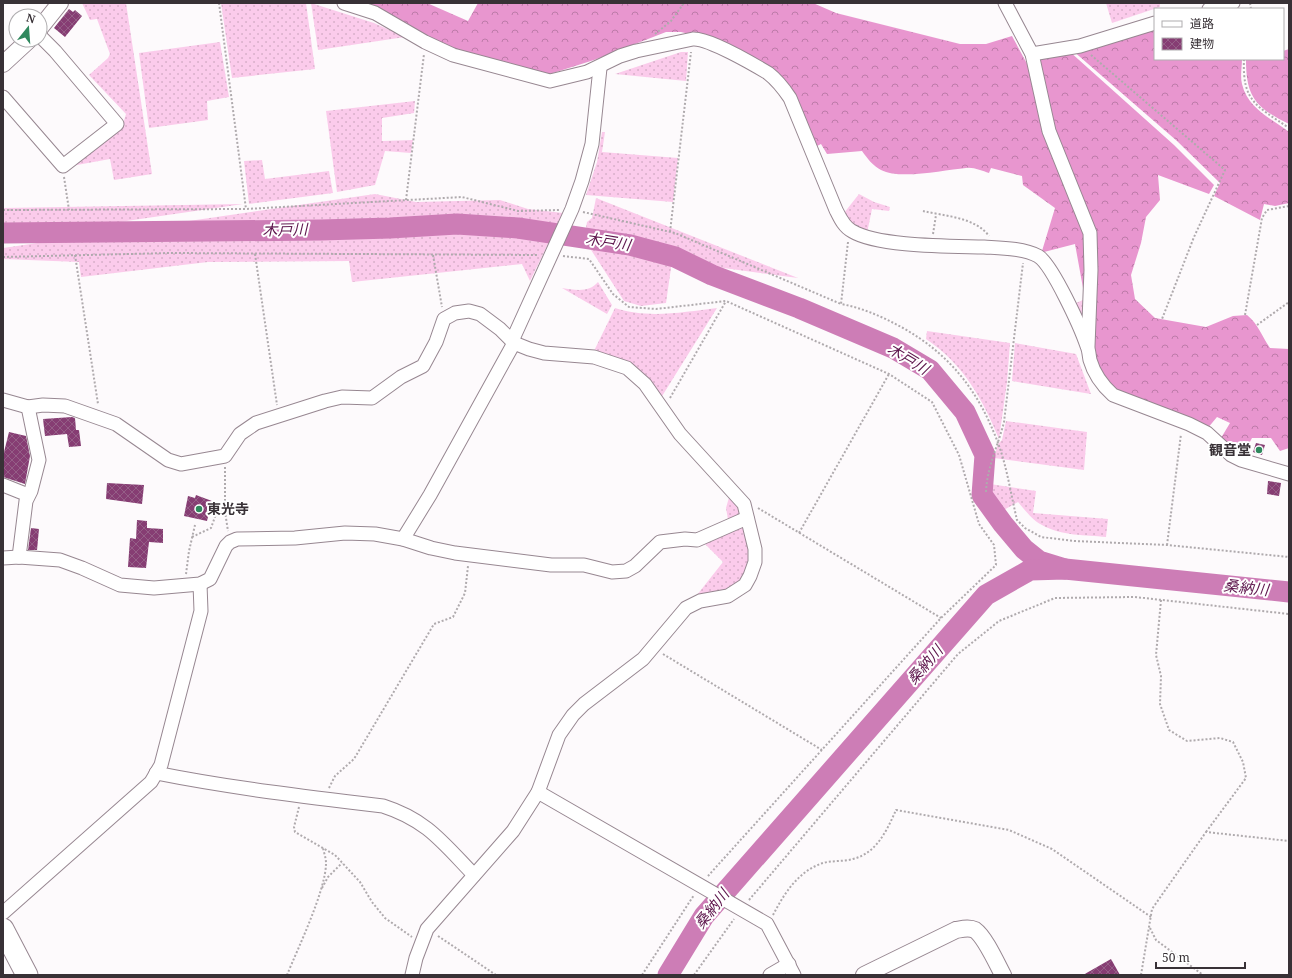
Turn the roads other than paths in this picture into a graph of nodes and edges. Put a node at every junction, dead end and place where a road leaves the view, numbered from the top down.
1 (60, 3) edge
2 (344, 3) edge
3 (1005, 3) edge
4 (1233, 3) edge
5 (1213, 8) edge
6 (48, 18) edge
7 (1154, 23) edge
8 (48, 44) edge
9 (20, 48) edge
10 (1032, 54) junction
11 (3, 64) edge
12 (600, 68) junction
13 (3, 97) edge
14 (513, 342) junction
15 (1088, 346) junction
16 (3, 400) edge
17 (28, 407) junction
18 (1289, 474) edge
19 (3, 485) edge
20 (28, 495) junction
21 (747, 518) junction
22 (403, 539) junction
23 (19, 557) junction
24 (3, 558) edge
25 (200, 584) junction
26 (156, 773) junction
27 (538, 792) junction
28 (474, 875) junction
29 (3, 913) edge
30 (3, 929) edge
31 (8, 951) edge
32 (791, 970) edge
33 (27, 975) edge
34 (412, 975) edge
35 (770, 975) edge
36 (864, 975) edge
37 (1003, 975) edge

1 - 6 street
2 - 12 street
3 - 10 street
4 - 5 street
7 - 10 street
8 - 13 street
9 - 11 street
10 - 15 street
12 - 14 street
12 - 15 street
14 - 17 street
14 - 21 street
14 - 22 street
15 - 18 street
16 - 17 street
17 - 20 street
19 - 20 street
20 - 23 street
21 - 22 street
21 - 27 street
22 - 25 street
23 - 24 street
23 - 25 street
25 - 26 street
26 - 28 street
26 - 29 street
27 - 28 street
27 - 32 street
28 - 34 street
30 - 31 main road
31 - 33 main road
32 - 35 street
36 - 37 street

